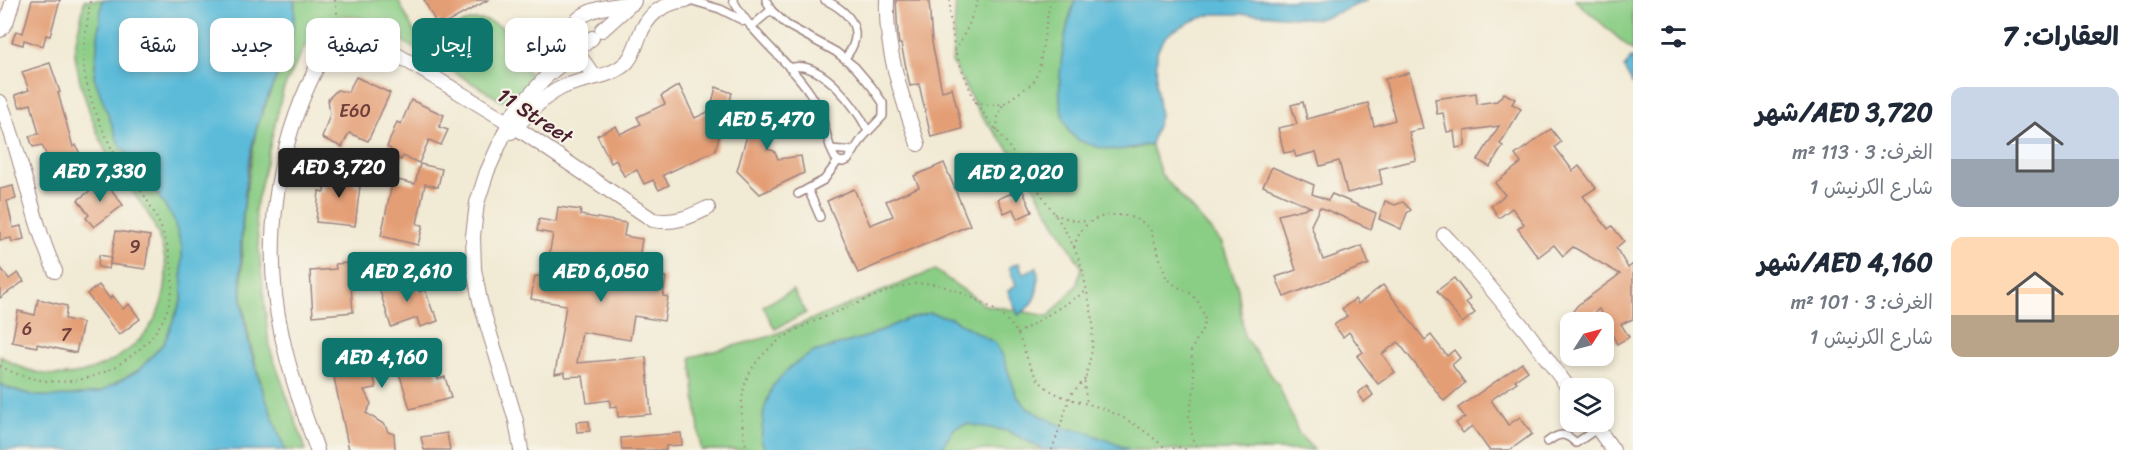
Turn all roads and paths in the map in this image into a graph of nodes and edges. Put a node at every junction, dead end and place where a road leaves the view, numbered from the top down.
1 (13, 0) edge
2 (90, 0) edge
3 (335, 0) edge
4 (691, 0) edge
5 (733, 0) edge
6 (766, 0) edge
7 (825, 0) edge
8 (887, 0) edge
9 (950, 0) edge
10 (978, 0) edge
11 (1050, 0) edge
12 (634, 2) edge
13 (771, 10) junction
14 (337, 18) edge
15 (581, 18) edge
16 (748, 24) junction
17 (0, 30) edge
18 (588, 42) edge
19 (955, 51) junction
20 (400, 57) edge
21 (844, 58) junction
22 (588, 68) edge
23 (789, 68) junction
24 (316, 72) edge
25 (552, 72) edge
26 (595, 77) junction
27 (0, 102) edge
28 (975, 102) junction
29 (1003, 104) junction
30 (512, 125) junction
31 (868, 131) junction
32 (997, 131) junction
33 (918, 144) dead end
34 (831, 149) junction
35 (854, 151) junction
36 (838, 161) junction
37 (808, 189) junction
38 (798, 194) dead end
39 (708, 208) dead end
40 (1054, 214) junction
41 (820, 217) dead end
42 (1090, 222) junction
43 (1444, 235) dead end
44 (1074, 247) junction
45 (55, 271) dead end
46 (1088, 290) junction
47 (1017, 334) junction
48 (0, 366) edge
49 (1561, 378) edge
50 (1085, 379) junction
51 (1069, 400) junction
52 (1087, 403) junction
53 (1590, 432) edge
54 (1601, 432) edge
55 (1547, 442) dead end
56 (1578, 447) edge
57 (317, 450) edge
58 (521, 450) edge
59 (747, 450) edge
60 (1052, 450) edge
61 (1167, 450) edge
62 (1189, 450) edge
63 (1199, 450) edge
64 (1613, 450) edge

1 - 17 street
2 - 48 path
3 - 14 path
4 - 16 lane
4 - 26 street
5 - 16 lane
6 - 13 lane
7 - 21 lane
8 - 33 street
9 - 19 path
10 - 19 path
11 - 29 path
12 - 15 street
12 - 18 street
13 - 16 lane
13 - 21 lane
16 - 23 lane
19 - 28 path
20 - 30 street, 11 Street
21 - 31 lane
22 - 26 street
23 - 31 lane
23 - 34 lane
24 - 57 street
25 - 30 street
26 - 30 street
27 - 45 street
28 - 29 path
28 - 32 path
29 - 32 path
30 - 39 street, 11 Street
30 - 58 street
31 - 35 lane
32 - 40 path
34 - 35 lane
34 - 36 lane
35 - 36 lane
36 - 37 lane
37 - 38 lane
37 - 41 lane
40 - 42 path
40 - 44 path
42 - 44 path
42 - 63 path
43 - 49 street
44 - 46 path
46 - 47 path
46 - 50 path
47 - 51 path
47 - 59 path
50 - 51 path
50 - 52 path
51 - 52 path
51 - 60 path
52 - 61 path
53 - 56 lane
54 - 64 street
55 - 56 lane
61 - 62 path

